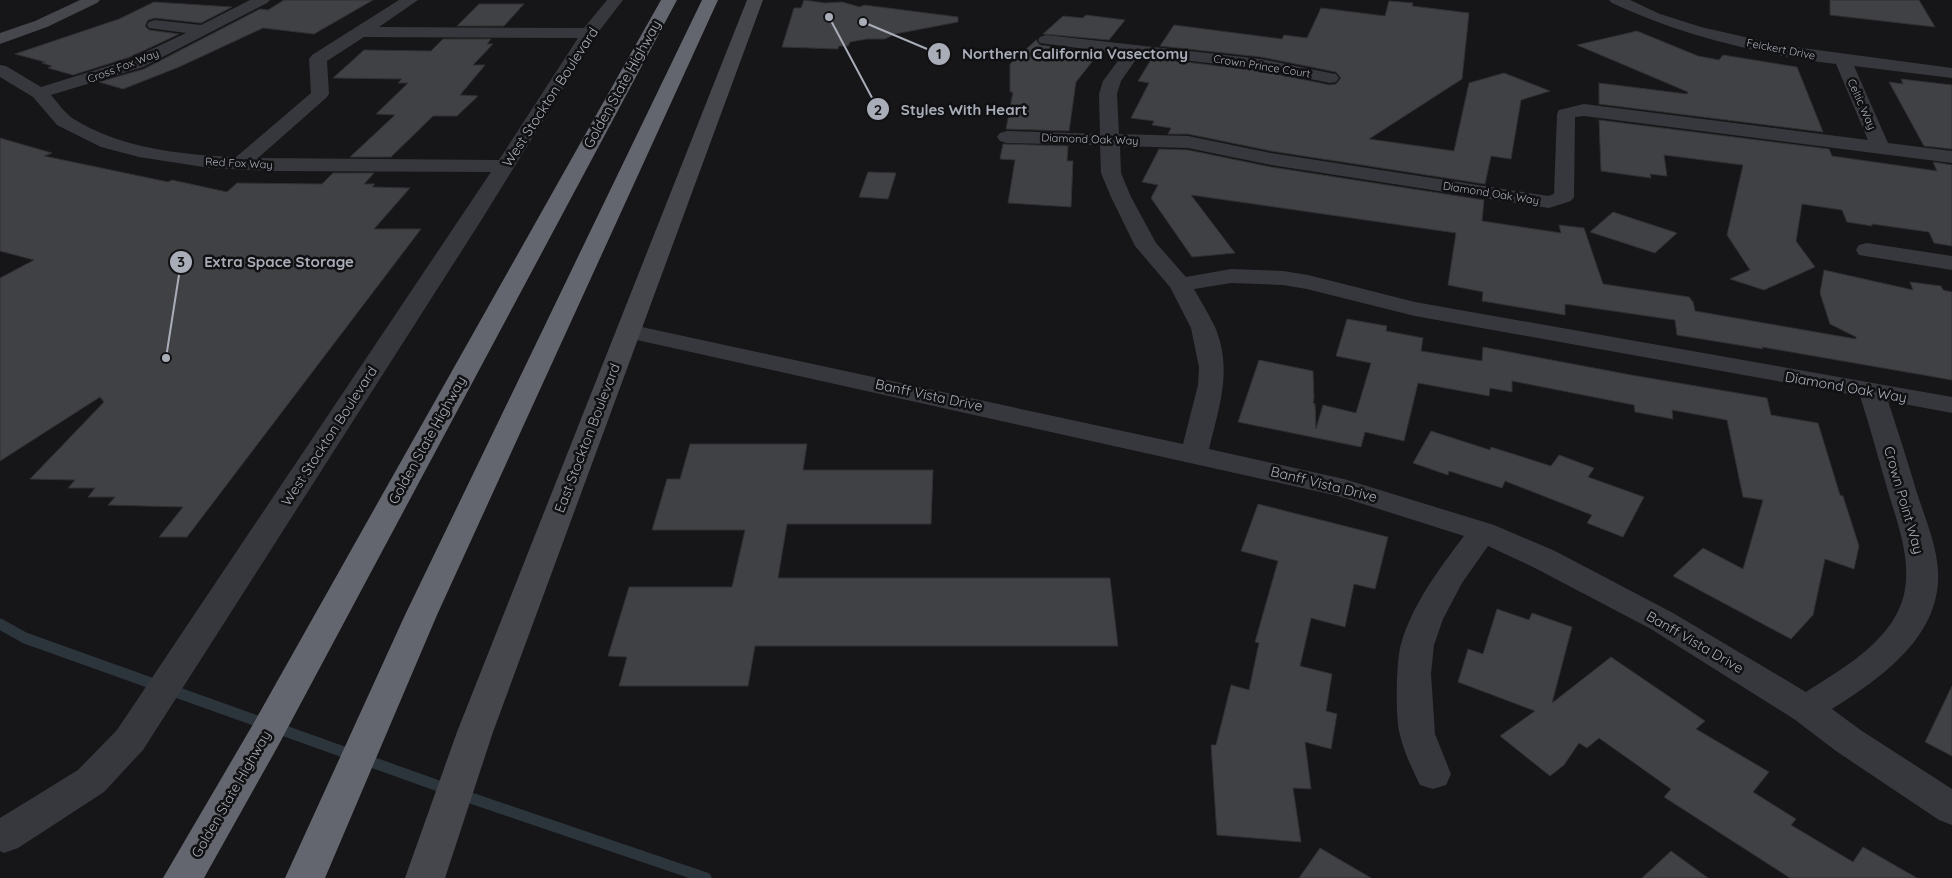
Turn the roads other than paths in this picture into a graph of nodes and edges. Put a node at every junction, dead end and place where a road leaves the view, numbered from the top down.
1 (92, 0) edge
2 (262, 0) edge
3 (410, 0) edge
4 (615, 0) edge
5 (669, 0) edge
6 (710, 0) edge
7 (755, 0) edge
8 (1617, 0) edge
9 (154, 26) dead end
10 (204, 30) junction
11 (360, 32) junction
12 (589, 33) junction
13 (0, 39) edge
14 (1046, 40) dead end
15 (1135, 49) junction
16 (1842, 59) junction
17 (0, 70) edge
18 (1952, 73) edge
19 (1330, 78) dead end
20 (39, 94) junction
21 (1008, 136) dead end
22 (1110, 139) junction
23 (1881, 148) junction
24 (1952, 157) edge
25 (241, 164) junction
26 (504, 166) junction
27 (1867, 250) dead end
28 (1952, 263) edge
29 (1180, 285) junction
30 (628, 331) junction
31 (1872, 392) junction
32 (1952, 405) edge
33 (1194, 453) junction
34 (1483, 532) junction
35 (1806, 709) junction
36 (1433, 774) dead end
37 (1952, 809) edge
38 (208, 833) junction
39 (4, 836) dead end
40 (429, 868) edge
41 (176, 878) edge
42 (183, 878) edge
43 (305, 878) edge

1 - 13 street
2 - 10 street, Cross Fox Way
3 - 11 street
4 - 12 street, West Stockton Boulevard
5 - 38 highway, Golden State Highway
6 - 43 highway
7 - 30 street, East Stockton Boulevard
8 - 16 street, Feickert Drive
9 - 10 street, Cross Fox Way
10 - 20 street, Cross Fox Way
11 - 12 street
11 - 25 street
12 - 26 street, West Stockton Boulevard
14 - 15 street, Crown Prince Court
15 - 19 street, Crown Prince Court
15 - 22 street
16 - 18 street, Feickert Drive
16 - 23 street, Celtic Way
17 - 20 street, Red Fox Way
20 - 25 street, Red Fox Way
21 - 22 street, Diamond Oak Way
22 - 23 street, Diamond Oak Way
22 - 29 street
23 - 24 street, Diamond Oak Way
25 - 26 street, Red Fox Way
26 - 39 street, West Stockton Boulevard
27 - 28 street
29 - 31 street, Diamond Oak Way
29 - 33 street
30 - 33 street, Banff Vista Drive
30 - 40 street, East Stockton Boulevard
31 - 32 street, Diamond Oak Way
31 - 35 street, Crown Point Way
33 - 34 street, Banff Vista Drive
34 - 35 street, Banff Vista Drive
34 - 36 street
35 - 37 street, Banff Vista Drive
38 - 41 highway
38 - 42 highway, Golden State Highway

